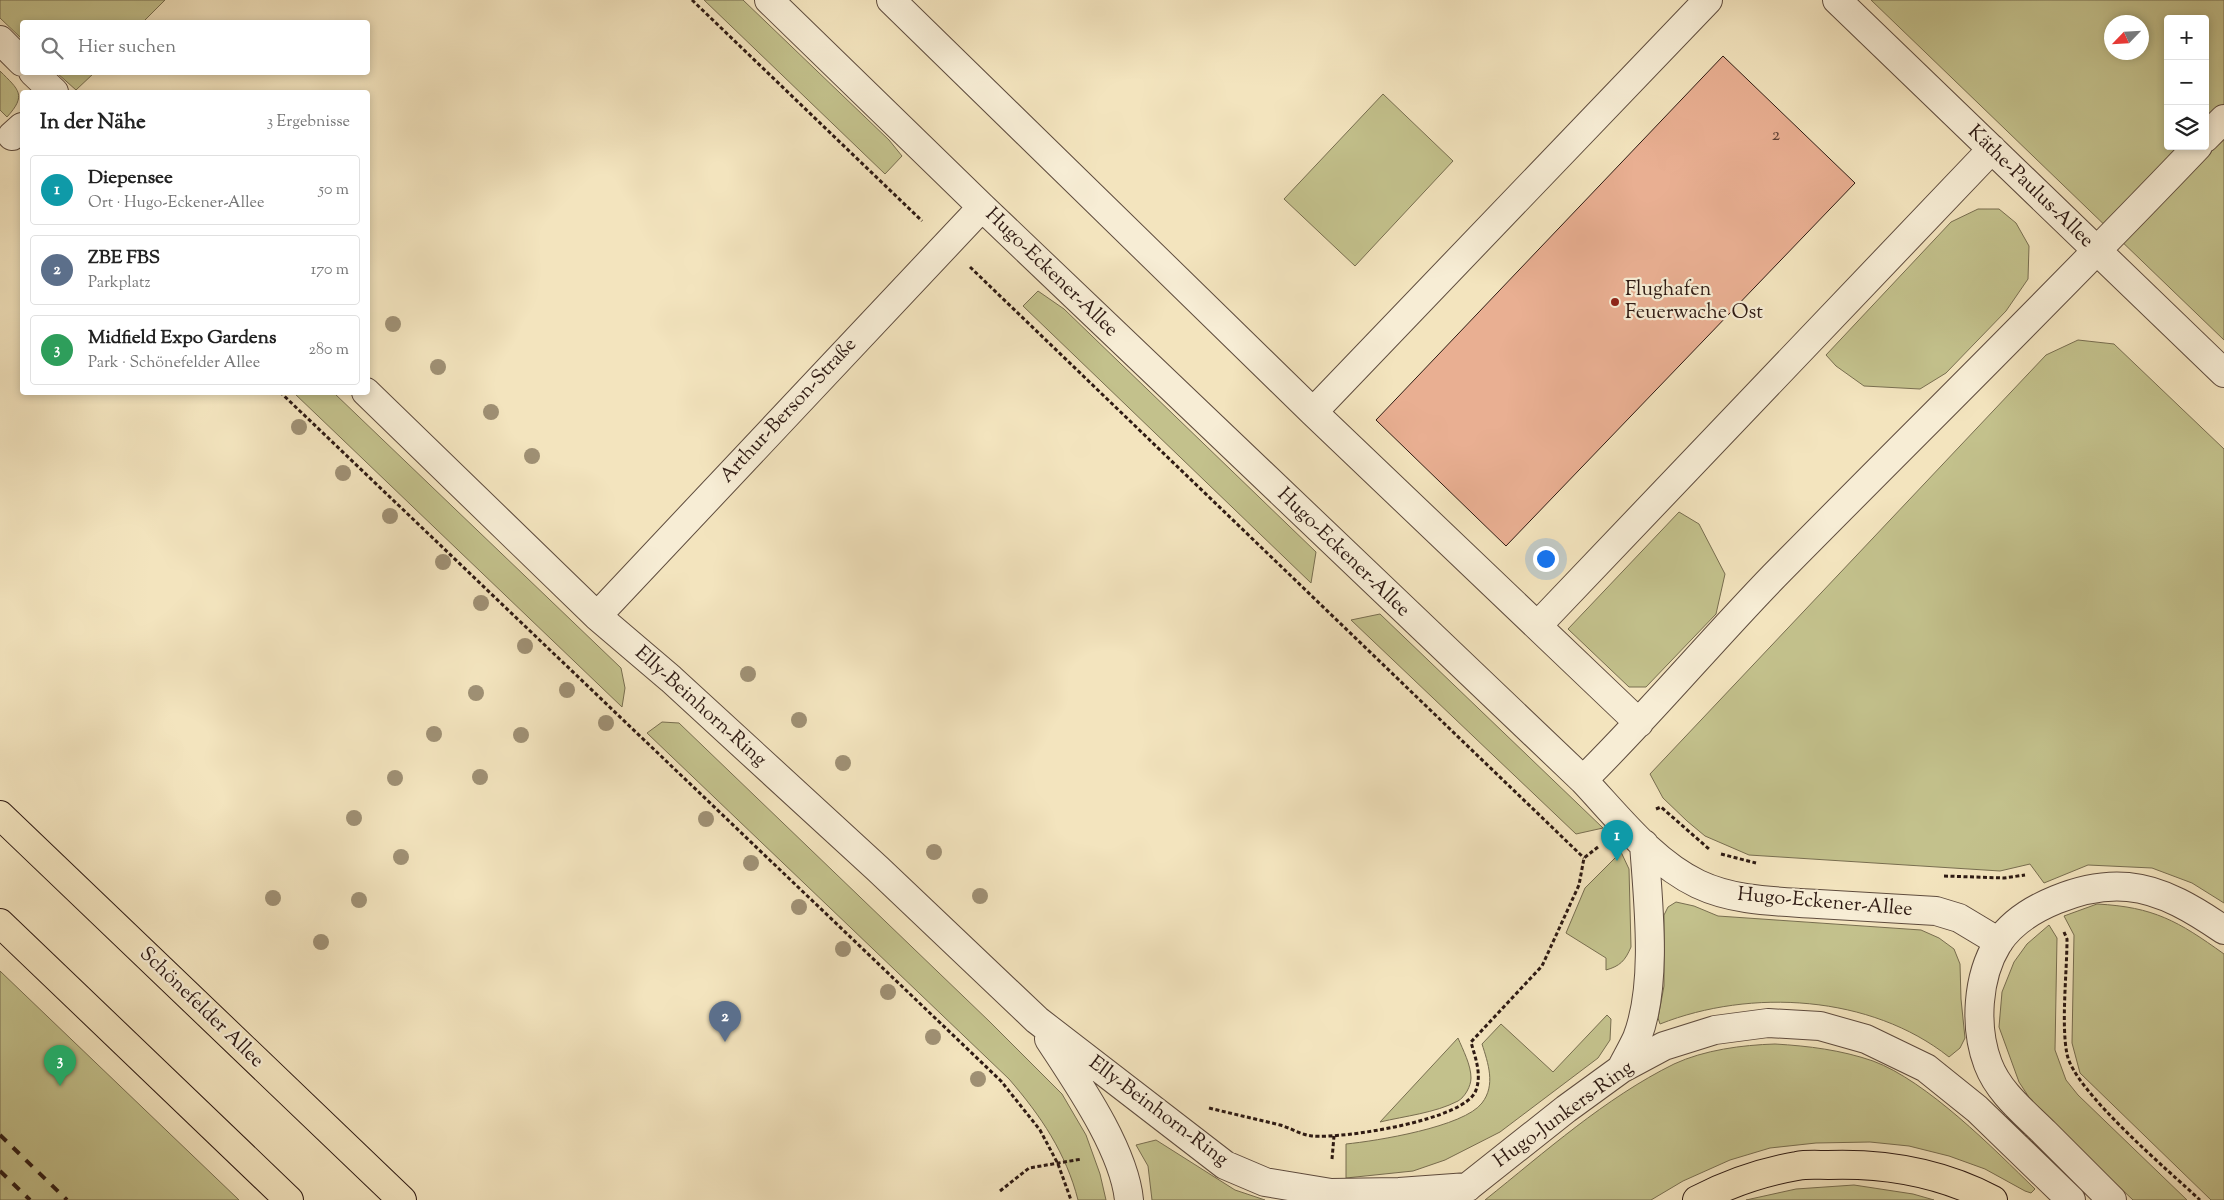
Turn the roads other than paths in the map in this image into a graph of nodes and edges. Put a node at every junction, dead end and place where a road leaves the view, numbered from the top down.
1 (769, 0) edge
2 (891, 0) edge
3 (1708, 0) edge
4 (1837, 0) edge
5 (0, 40) edge
6 (20, 60) edge
7 (36, 75) edge
8 (52, 90) edge
9 (2224, 119) edge
10 (2209, 134) edge
11 (1992, 149) junction
12 (2194, 150) edge
13 (982, 207) junction
14 (2098, 251) junction
15 (2224, 373) edge
16 (369, 395) edge
17 (1312, 412) junction
18 (598, 616) junction
19 (1538, 625) junction
20 (1640, 723) junction
21 (1582, 780) junction
22 (0, 815) edge
23 (1636, 835) junction
24 (0, 923) edge
25 (2224, 930) edge
26 (1999, 942) junction
27 (1036, 1020) junction
28 (1621, 1069) junction
29 (1460, 1193) edge
30 (289, 1200) edge
31 (402, 1200) edge
32 (1129, 1200) edge
33 (1697, 1200) edge
34 (1993, 1200) edge
35 (2071, 1200) edge
36 (2112, 1200) edge

1 - 13 street, Hugo-Eckener-Allee
2 - 17 street
3 - 17 street
4 - 11 street, Käthe-Paulus-Allee
5 - 6 street
7 - 8 street
9 - 10 street
11 - 14 street, Käthe-Paulus-Allee
11 - 19 street
12 - 14 street
13 - 18 street, Arthur-Berson-Straße
13 - 21 street, Hugo-Eckener-Allee
14 - 15 street, Käthe-Paulus-Allee
14 - 20 street
16 - 18 street, Elly-Beinhorn-Ring
17 - 19 street
18 - 27 street, Elly-Beinhorn-Ring
19 - 20 street
20 - 21 street
21 - 23 street, Hugo-Eckener-Allee
22 - 31 highway, Schönefelder Allee
23 - 26 street, Hugo-Eckener-Allee
23 - 28 street
24 - 30 highway
25 - 26 street
26 - 36 street
27 - 29 street, Elly-Beinhorn-Ring
27 - 32 street, Elly-Beinhorn-Ring
28 - 29 street, Hugo-Junkers-Ring
28 - 35 street, Hugo-Junkers-Ring
33 - 34 highway

